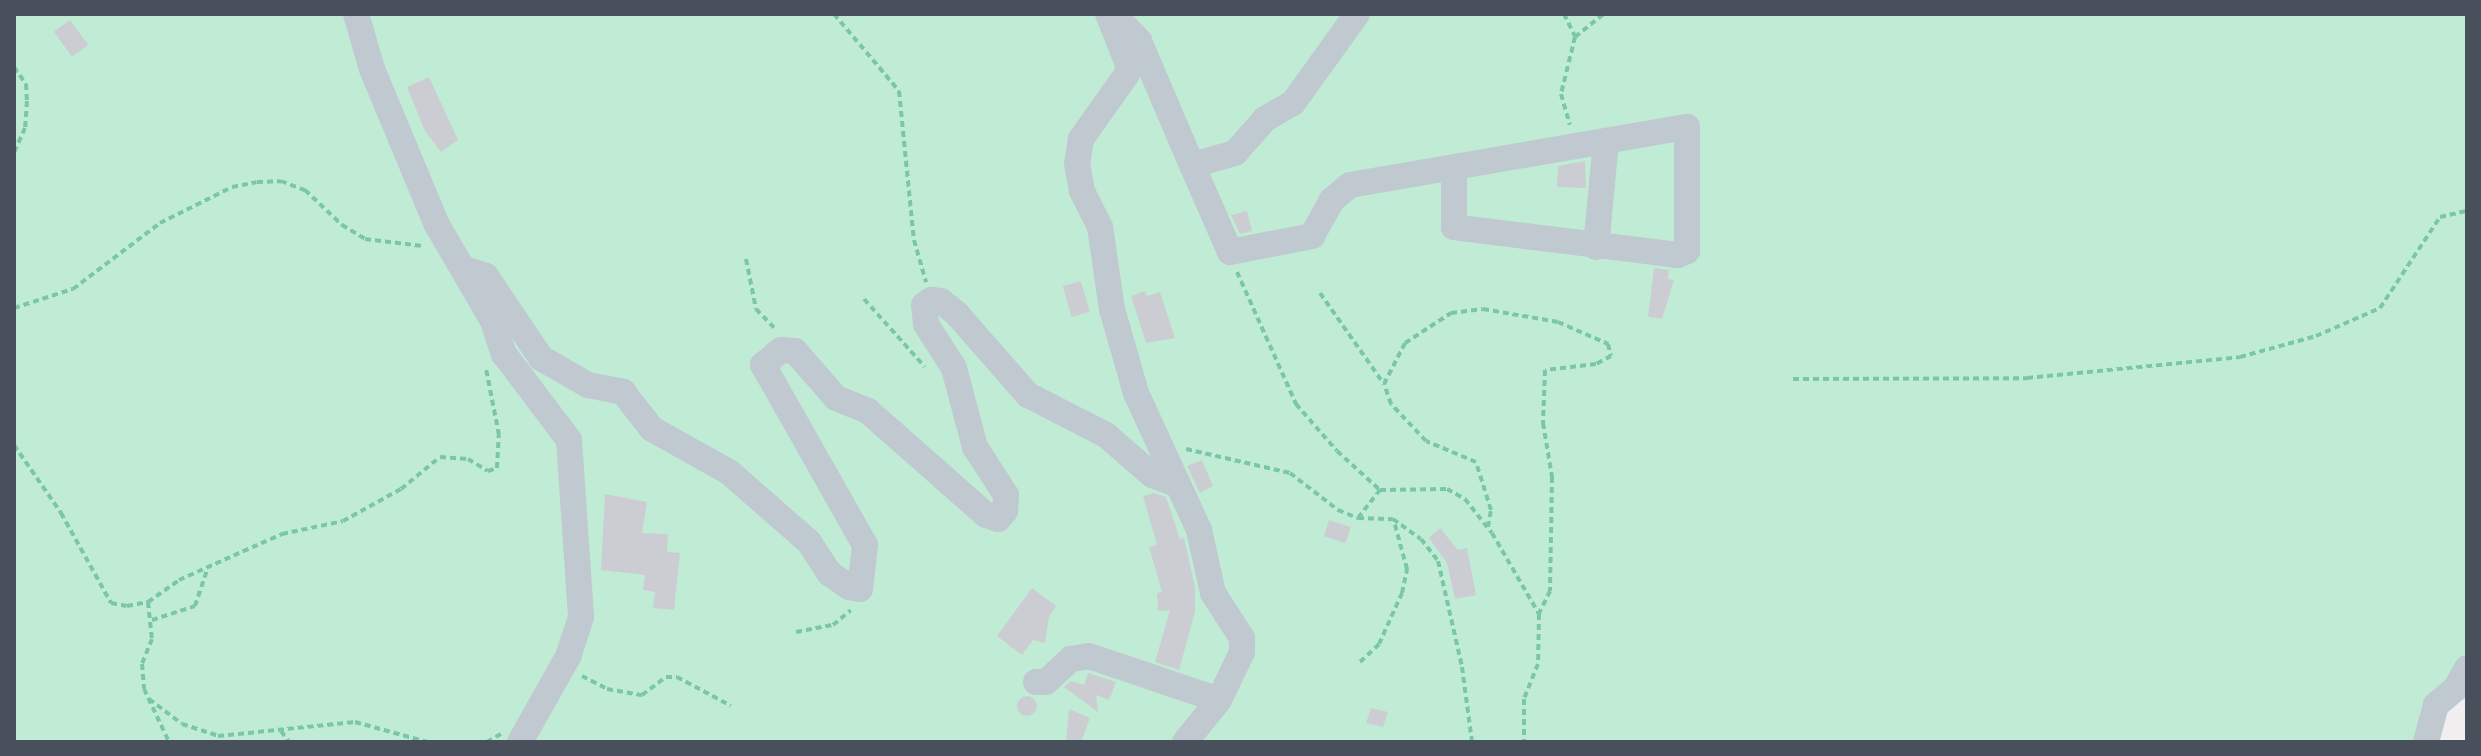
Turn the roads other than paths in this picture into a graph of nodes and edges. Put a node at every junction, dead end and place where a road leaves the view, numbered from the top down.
1 (356, 14) edge
2 (1357, 14) edge
3 (1108, 15) edge
4 (1606, 141) junction
5 (1192, 165) junction
6 (1454, 171) junction
7 (1596, 247) junction
8 (465, 269) junction
9 (1177, 484) junction
10 (2467, 668) edge
11 (1036, 682) dead end
12 (1219, 700) junction
13 (520, 742) edge
14 (1185, 742) edge
15 (2426, 742) edge

1 - 8 street
2 - 5 street
3 - 5 street
3 - 9 street
4 - 6 street
4 - 7 street
4 - 7 street
5 - 6 street
6 - 7 street
8 - 9 street
8 - 13 street
9 - 12 street
10 - 15 street
11 - 12 street
12 - 14 street

